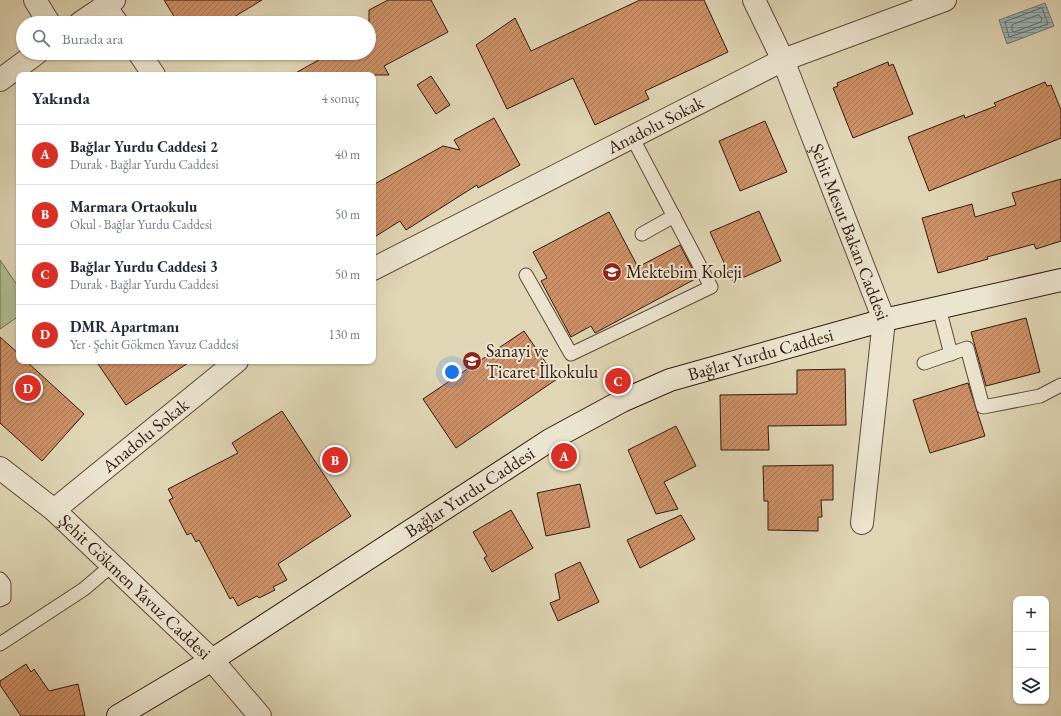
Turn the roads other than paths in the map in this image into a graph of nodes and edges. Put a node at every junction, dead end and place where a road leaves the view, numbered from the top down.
1 (36, 0) edge
2 (754, 0) edge
3 (945, 0) edge
4 (112, 10) edge
5 (45, 16) edge
6 (97, 16) edge
7 (27, 60) edge
8 (144, 60) edge
9 (782, 60) junction
10 (152, 72) edge
11 (0, 80) edge
12 (632, 137) junction
13 (674, 216) junction
14 (642, 234) dead end
15 (376, 267) edge
16 (526, 275) dead end
17 (1061, 280) edge
18 (939, 308) junction
19 (884, 320) junction
20 (951, 354) junction
21 (924, 363) dead end
22 (233, 364) edge
23 (1061, 385) edge
24 (0, 468) edge
25 (54, 510) junction
26 (862, 523) dead end
27 (111, 566) junction
28 (0, 578) edge
29 (0, 600) edge
30 (0, 644) edge
31 (212, 660) junction
32 (118, 716) edge
33 (260, 716) edge

1 - 5 street
2 - 9 street, Şehit Mesut Bakan Caddesi
3 - 9 street, Anadolu Sokak
4 - 6 street
7 - 11 street
8 - 10 street
9 - 12 street, Anadolu Sokak
9 - 19 street, Şehit Mesut Bakan Caddesi
12 - 13 lane
12 - 15 street, Anadolu Sokak
13 - 14 lane
13 - 16 lane
17 - 18 street, Bağlar Yurdu Caddesi
18 - 19 street, Bağlar Yurdu Caddesi
18 - 20 lane
19 - 26 street, Şehit Mesut Bakan Caddesi
19 - 31 street, Bağlar Yurdu Caddesi
20 - 21 lane
20 - 23 lane
22 - 25 street, Anadolu Sokak
24 - 25 street, Şehit Gökmen Yavuz Caddesi
25 - 27 street, Şehit Gökmen Yavuz Caddesi
27 - 30 lane
27 - 31 street, Şehit Gökmen Yavuz Caddesi
28 - 29 lane
31 - 32 street, Bağlar Yurdu Caddesi
31 - 33 street, Şehit Gökmen Yavuz Caddesi

